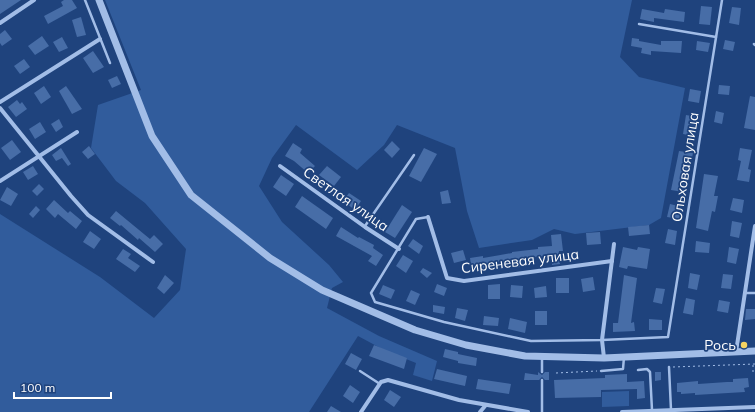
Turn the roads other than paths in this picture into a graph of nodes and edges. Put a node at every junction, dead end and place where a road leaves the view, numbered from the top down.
1 (34, 0) edge
2 (85, 0) edge
3 (99, 0) edge
4 (722, 0) edge
5 (0, 23) edge
6 (639, 24) dead end
7 (716, 37) junction
8 (100, 39) junction
9 (110, 63) dead end
10 (0, 102) edge
11 (0, 108) edge
12 (77, 132) dead end
13 (414, 155) dead end
14 (39, 156) junction
15 (280, 166) dead end
16 (0, 181) edge
17 (428, 217) joint
18 (755, 226) edge
19 (365, 227) junction
20 (614, 244) dead end
21 (399, 249) junction
22 (612, 261) junction
23 (153, 262) dead end
24 (745, 293) junction
25 (755, 293) edge
26 (602, 340) junction
27 (755, 348) edge
28 (736, 350) junction
29 (755, 351) edge
30 (542, 357) junction
31 (624, 357) junction
32 (604, 358) junction
33 (668, 367) road end
34 (638, 370) dead end
35 (360, 371) dead end
36 (602, 371) road end
37 (542, 372) dead end
38 (542, 380) dead end
39 (380, 384) junction
40 (485, 406) junction
41 (753, 409) edge
42 (671, 410) junction
43 (652, 411) junction
44 (686, 411) edge
45 (361, 412) edge
46 (480, 412) edge
47 (528, 412) edge
48 (542, 412) edge
49 (622, 412) edge

1 - 5 street
2 - 8 lane
3 - 30 street
4 - 7 lane, Ольховая улица
6 - 7 lane
7 - 26 lane, Ольховая улица
8 - 9 lane
8 - 10 street
11 - 14 street
12 - 14 street
13 - 19 lane
14 - 16 street
14 - 23 street
15 - 19 street, Светлая улица
17 - 21 lane
17 - 22 street, Сиреневая улица
18 - 24 street
19 - 21 street, Светлая улица
20 - 22 street
21 - 26 lane
22 - 26 street
24 - 25 lane
24 - 28 street
26 - 32 street
27 - 28 lane
28 - 29 street
28 - 31 street
30 - 32 street
30 - 37 lane
31 - 32 street
31 - 36 lane
33 - 42 lane
34 - 43 lane
35 - 39 lane
38 - 48 lane
39 - 40 street
39 - 45 street
40 - 46 street
40 - 47 street
41 - 44 street
42 - 43 street
42 - 44 street
43 - 49 street

